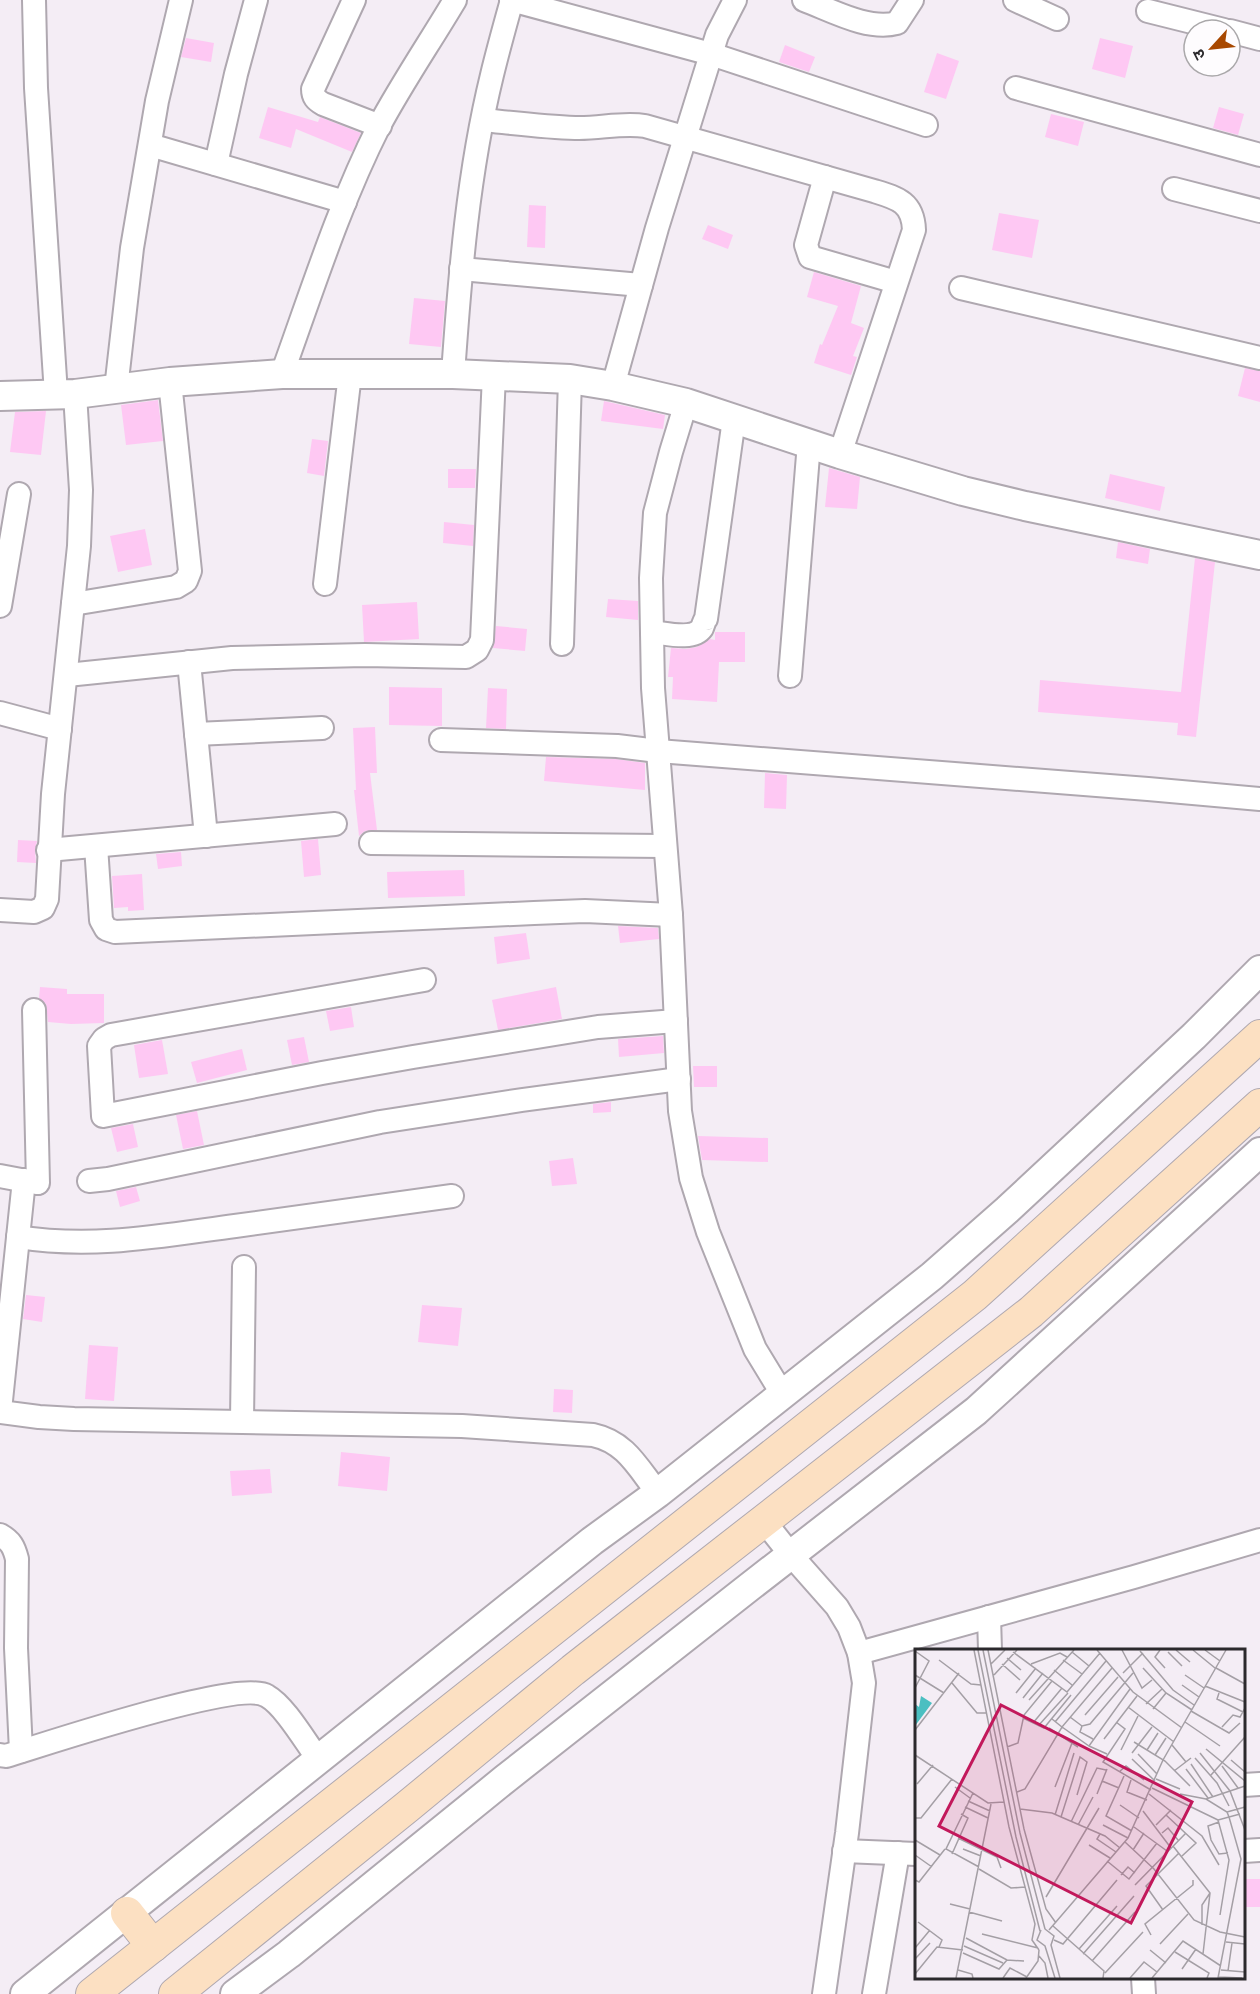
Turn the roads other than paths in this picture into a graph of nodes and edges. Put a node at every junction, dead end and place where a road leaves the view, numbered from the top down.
1 (34, 0) edge
2 (181, 0) edge
3 (256, 0) edge
4 (354, 0) edge
5 (455, 0) edge
6 (512, 0) edge
7 (735, 0) edge
8 (804, 0) edge
9 (912, 0) edge
10 (1015, 0) edge
11 (1148, 11) dead end
12 (1057, 19) dead end
13 (1182, 20) edge
14 (1242, 35) edge
15 (1260, 39) edge
16 (711, 54) junction
17 (1016, 88) dead end
18 (483, 120) junction
19 (926, 125) dead end
20 (380, 126) junction
21 (685, 136) junction
22 (150, 145) junction
23 (1260, 155) edge
24 (216, 164) junction
25 (825, 177) junction
26 (1174, 189) dead end
27 (345, 202) junction
28 (1260, 211) edge
29 (460, 269) junction
30 (897, 282) junction
31 (641, 285) junction
32 (961, 288) dead end
33 (1260, 358) edge
34 (282, 374) junction
35 (350, 374) junction
36 (453, 374) junction
37 (494, 375) junction
38 (570, 379) junction
39 (170, 382) junction
40 (614, 386) junction
41 (116, 389) junction
42 (66, 394) junction
43 (0, 396) edge
44 (686, 403) junction
45 (734, 419) junction
46 (809, 443) junction
47 (840, 454) junction
48 (19, 494) dead end
49 (1260, 555) edge
50 (325, 584) dead end
51 (73, 604) junction
52 (0, 606) edge
53 (652, 632) junction
54 (562, 644) dead end
55 (189, 662) junction
56 (67, 675) junction
57 (790, 676) dead end
58 (0, 713) edge
59 (322, 728) dead end
60 (60, 729) junction
61 (195, 734) junction
62 (441, 740) dead end
63 (658, 751) junction
64 (1260, 799) edge
65 (335, 824) dead end
66 (206, 836) junction
67 (371, 843) dead end
68 (96, 846) junction
69 (664, 846) junction
70 (48, 850) junction
71 (0, 910) edge
72 (671, 915) junction
73 (1260, 970) edge
74 (424, 980) dead end
75 (34, 1010) dead end
76 (676, 1021) junction
77 (1260, 1036) edge
78 (678, 1079) junction
79 (1260, 1105) edge
80 (1260, 1152) edge
81 (0, 1176) edge
82 (88, 1181) dead end
83 (37, 1183) junction
84 (452, 1196) dead end
85 (18, 1237) junction
86 (244, 1267) dead end
87 (783, 1395) junction
88 (0, 1411) edge
89 (242, 1421) junction
90 (658, 1493) junction
91 (764, 1521) junction
92 (0, 1535) edge
93 (1260, 1540) edge
94 (791, 1555) junction
95 (8, 1595) edge
96 (989, 1617) junction
97 (922, 1643) edge
98 (8, 1646) edge
99 (990, 1649) edge
100 (859, 1653) junction
101 (10, 1753) edge
102 (319, 1760) junction
103 (1260, 1784) edge
104 (1245, 1785) edge
105 (844, 1851) junction
106 (907, 1853) edge
107 (127, 1913) junction
108 (153, 1946) junction
109 (1143, 1979) edge
110 (25, 1994) edge
111 (92, 1994) edge
112 (175, 1994) edge
113 (235, 1994) edge
114 (824, 1994) edge
115 (874, 1994) edge
116 (1144, 1994) edge

1 - 42 street
2 - 22 street
3 - 24 street
4 - 20 street
5 - 20 street
6 - 16 street
6 - 18 street
7 - 16 street
8 - 9 street
10 - 12 street
11 - 13 street
14 - 15 street
16 - 19 street
16 - 21 street
17 - 23 street
18 - 21 street
18 - 29 street
20 - 27 street
21 - 25 street
21 - 31 street
22 - 24 street
22 - 41 street
24 - 27 street
25 - 30 street
25 - 30 street
26 - 28 street
27 - 34 street
29 - 31 street
29 - 36 street
30 - 47 street
31 - 40 street
32 - 33 street
34 - 35 street
34 - 39 street
35 - 36 street
35 - 50 street
36 - 37 street
37 - 38 street
37 - 55 street
38 - 40 street
38 - 54 street
39 - 41 street
39 - 51 street
40 - 44 street
41 - 42 street
42 - 43 street
42 - 51 street
44 - 45 street
44 - 53 street
45 - 46 street
45 - 53 street
46 - 47 street
46 - 57 street
47 - 49 street
48 - 52 street
51 - 56 street
53 - 63 street
55 - 56 street
55 - 61 street
56 - 60 street
58 - 60 street
59 - 61 street
60 - 70 street
61 - 66 street
62 - 63 street
63 - 64 street
63 - 69 street
65 - 66 street
66 - 68 street
67 - 69 street
68 - 70 street
68 - 72 street
69 - 72 street
70 - 71 street
72 - 76 street
73 - 87 street
74 - 76 street
75 - 83 street
76 - 78 street
77 - 108 main road
78 - 82 street
78 - 87 street
79 - 91 main road
80 - 94 street
81 - 83 street
83 - 85 street
84 - 85 street
85 - 88 street
86 - 89 street
87 - 90 street
88 - 89 street
89 - 90 street
90 - 102 street
91 - 94 street
91 - 112 main road
92 - 95 street
93 - 96 street
94 - 100 street
94 - 113 street
95 - 98 street
96 - 97 street
96 - 99 street
97 - 100 street
98 - 101 street
100 - 105 street
101 - 102 street
102 - 107 street
103 - 104 street
105 - 106 street
105 - 114 street
106 - 115 street
107 - 108 main road
107 - 110 street
108 - 111 main road
109 - 116 street

